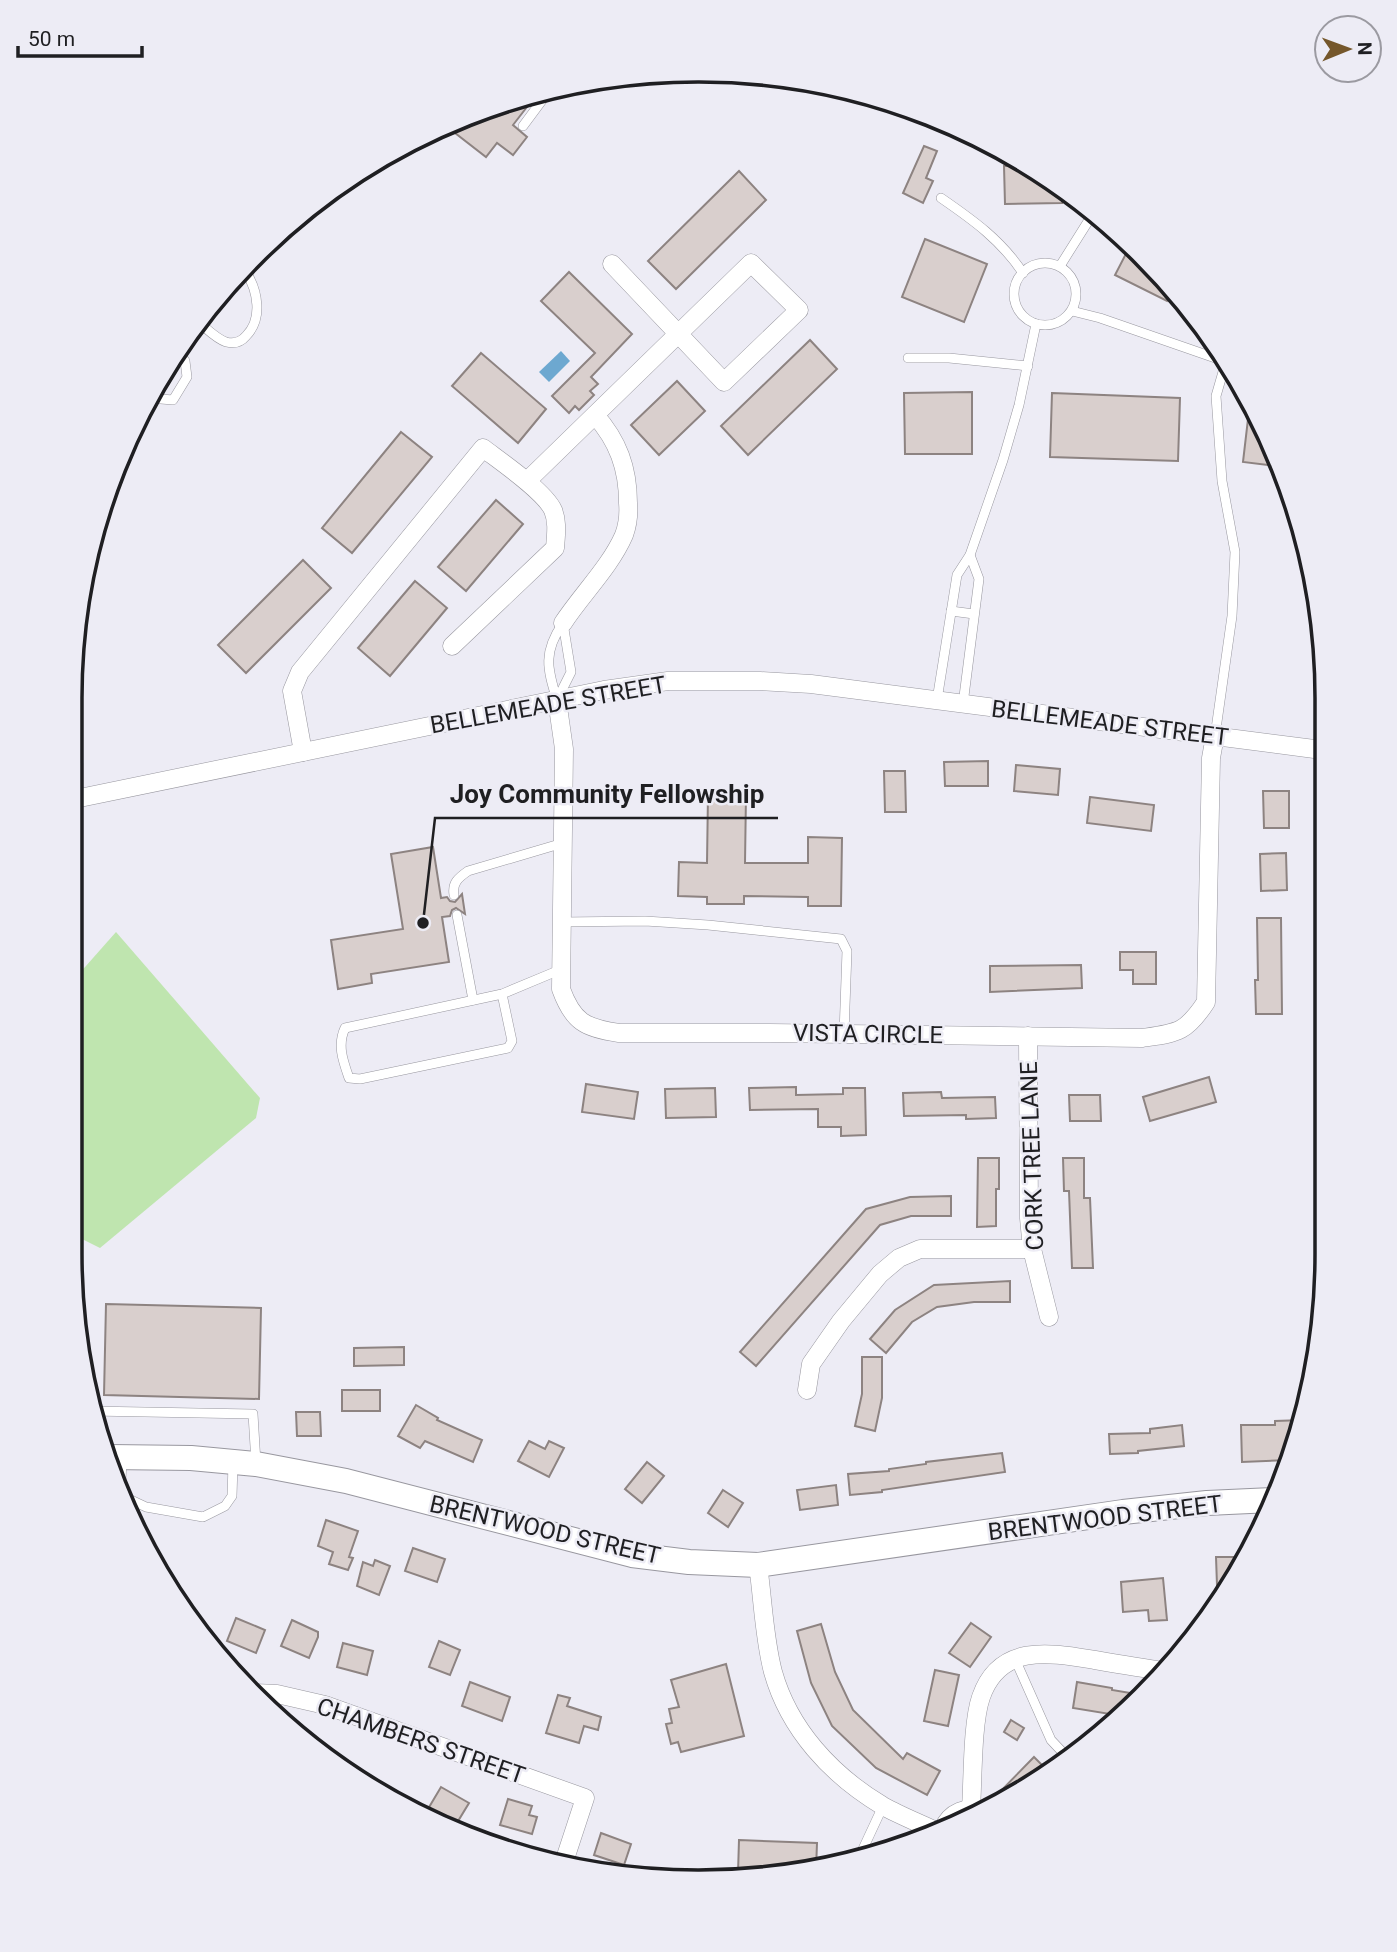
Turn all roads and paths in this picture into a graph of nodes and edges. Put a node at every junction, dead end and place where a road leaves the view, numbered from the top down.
1 (541, 103) edge
2 (523, 126) dead end
3 (941, 198) dead end
4 (1088, 221) edge
5 (612, 264) dead end
6 (1060, 266) junction
7 (1023, 272) junction
8 (248, 278) edge
9 (1072, 311) junction
10 (1036, 324) junction
11 (206, 329) edge
12 (678, 332) junction
13 (1211, 357) edge
14 (908, 358) dead end
15 (184, 360) edge
16 (1028, 366) junction
17 (1222, 374) edge
18 (160, 399) edge
19 (595, 415) junction
20 (527, 481) junction
21 (970, 555) junction
22 (951, 611) junction
23 (974, 614) junction
24 (563, 623) junction
25 (452, 646) dead end
26 (557, 700) junction
27 (937, 700) junction
28 (963, 704) junction
29 (1215, 736) junction
30 (1315, 749) edge
31 (303, 752) junction
32 (82, 798) edge
33 (563, 843) junction
34 (454, 895) dead end
35 (457, 915) dead end
36 (562, 922) junction
37 (562, 969) junction
38 (502, 993) junction
39 (473, 1000) junction
40 (844, 1034) junction
41 (1028, 1036) junction
42 (1032, 1249) junction
43 (1049, 1317) dead end
44 (807, 1390) dead end
45 (103, 1411) edge
46 (244, 1463) junction
47 (120, 1465) edge
48 (1263, 1501) edge
49 (135, 1502) edge
50 (758, 1565) junction
51 (1015, 1659) junction
52 (1153, 1669) edge
53 (268, 1694) edge
54 (1061, 1751) edge
55 (978, 1802) edge
56 (883, 1806) junction
57 (926, 1826) edge
58 (864, 1847) edge
59 (566, 1855) edge

1 - 2 lane
3 - 7 lane
4 - 6 lane
5 - 12 street
6 - 7 lane
6 - 9 lane
7 - 10 lane
8 - 11 lane
9 - 10 lane
9 - 13 lane
10 - 16 lane
12 - 12 street
12 - 19 street
14 - 16 lane
15 - 18 lane
16 - 21 lane
17 - 29 lane
19 - 20 street
19 - 24 street
20 - 25 street
20 - 31 street
21 - 22 lane
21 - 23 lane
22 - 23 lane
22 - 27 lane
23 - 28 lane
24 - 26 lane
24 - 26 lane
26 - 27 street, BELLEMEADE STREET
26 - 31 street, BELLEMEADE STREET
26 - 33 street, VISTA CIRCLE
27 - 28 street, BELLEMEADE STREET
28 - 29 street, BELLEMEADE STREET
29 - 30 street, BELLEMEADE STREET
29 - 41 street, VISTA CIRCLE
31 - 32 street, BELLEMEADE STREET
33 - 34 lane
33 - 36 street, VISTA CIRCLE
35 - 39 lane
36 - 37 street, VISTA CIRCLE
36 - 40 lane
37 - 38 lane
37 - 40 street, VISTA CIRCLE
38 - 39 lane
38 - 39 lane
40 - 41 street, VISTA CIRCLE
41 - 42 street, CORK TREE LANE
42 - 43 street, CORK TREE LANE
42 - 44 street
45 - 46 lane
46 - 47 main road, BRENTWOOD STREET
46 - 49 lane
46 - 50 main road, BRENTWOOD STREET
48 - 50 main road, BRENTWOOD STREET
50 - 56 street
51 - 52 street
51 - 54 lane
51 - 55 street
53 - 59 street, CHAMBERS STREET
56 - 57 street
56 - 58 lane

